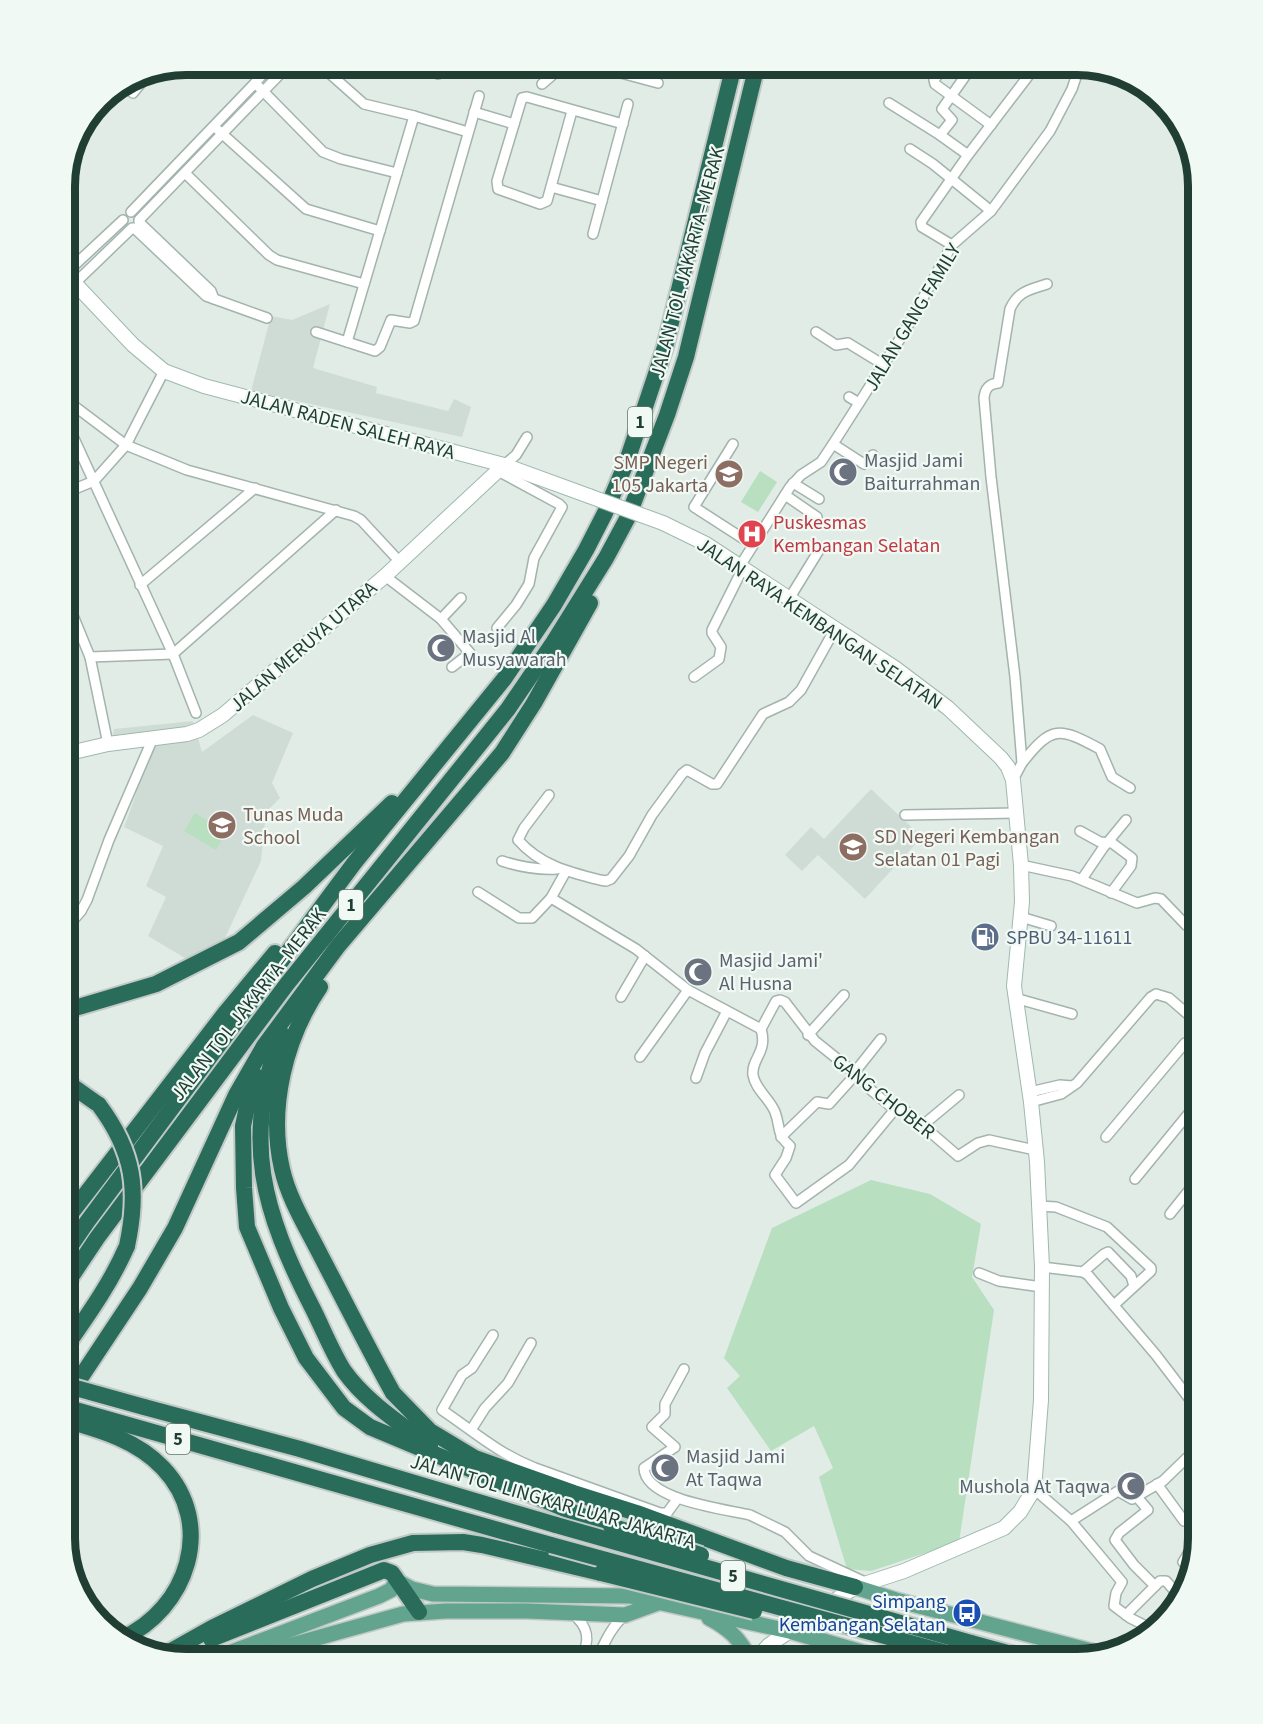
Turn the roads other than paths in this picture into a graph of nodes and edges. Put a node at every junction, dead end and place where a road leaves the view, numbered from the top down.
1 (263, 75) edge
2 (279, 75) edge
3 (332, 75) edge
4 (552, 75) edge
5 (628, 75) edge
6 (732, 75) edge
7 (755, 75) edge
8 (938, 75) edge
9 (966, 75) edge
10 (1029, 75) edge
11 (1077, 75) edge
12 (255, 83) junction
13 (658, 83) dead end
14 (542, 84) dead end
15 (264, 93) junction
16 (951, 95) junction
17 (479, 96) dead end
18 (889, 103) dead end
19 (628, 104) dead end
20 (572, 111) junction
21 (474, 112) junction
22 (414, 116) junction
23 (514, 124) junction
24 (623, 124) junction
25 (991, 125) junction
26 (214, 126) junction
27 (468, 132) junction
28 (223, 134) junction
29 (940, 135) junction
30 (910, 149) dead end
31 (968, 156) junction
32 (185, 173) junction
33 (397, 173) junction
34 (951, 179) junction
35 (551, 187) junction
36 (602, 201) junction
37 (991, 211) junction
38 (131, 212) junction
39 (123, 220) junction
40 (136, 225) junction
41 (380, 231) junction
42 (593, 234) dead end
43 (952, 245) junction
44 (75, 270) edge
45 (75, 272) edge
46 (75, 284) edge
47 (364, 284) junction
48 (1047, 284) dead end
49 (267, 318) dead end
50 (316, 332) dead end
51 (816, 332) dead end
52 (347, 342) junction
53 (884, 365) junction
54 (164, 371) junction
55 (849, 397) dead end
56 (860, 403) junction
57 (75, 407) edge
58 (527, 437) dead end
59 (75, 441) edge
60 (733, 444) dead end
61 (833, 444) junction
62 (126, 445) junction
63 (873, 455) dead end
64 (501, 468) junction
65 (94, 481) junction
66 (793, 483) junction
67 (255, 488) junction
68 (75, 489) edge
69 (784, 495) junction
70 (819, 499) dead end
71 (336, 510) junction
72 (817, 517) dead end
73 (628, 518) junction
74 (663, 523) joint
75 (753, 545) junction
76 (821, 547) dead end
77 (400, 562) junction
78 (742, 567) junction
79 (385, 576) junction
80 (140, 585) junction
81 (461, 598) dead end
82 (789, 598) junction
83 (441, 619) junction
84 (75, 620) edge
85 (497, 628) dead end
86 (835, 628) junction
87 (173, 654) junction
88 (90, 657) junction
89 (452, 667) dead end
90 (694, 678) dead end
91 (196, 713) dead end
92 (153, 738) junction
93 (108, 744) junction
94 (75, 752) edge
95 (434, 763) junction
96 (1022, 763) junction
97 (1013, 780) junction
98 (1130, 788) dead end
99 (549, 795) dead end
100 (1017, 813) junction
101 (906, 815) dead end
102 (1126, 820) dead end
103 (1080, 831) dead end
104 (1108, 842) junction
105 (502, 861) dead end
106 (355, 862) junction
107 (1021, 865) junction
108 (563, 870) junction
109 (1082, 879) junction
110 (478, 892) dead end
111 (1111, 892) junction
112 (551, 898) junction
113 (75, 907) edge
114 (81, 910) junction
115 (368, 910) junction
116 (1022, 917) junction
117 (75, 918) edge
118 (1188, 925) edge
119 (1051, 926) dead end
120 (645, 956) junction
121 (688, 990) junction
122 (844, 994) dead end
123 (621, 997) dead end
124 (1015, 998) junction
125 (294, 1005) junction
126 (75, 1008) edge
127 (727, 1011) junction
128 (1072, 1014) dead end
129 (1188, 1014) edge
130 (761, 1029) junction
131 (808, 1035) junction
132 (881, 1039) dead end
133 (1188, 1042) edge
134 (264, 1046) junction
135 (640, 1057) dead end
136 (855, 1074) junction
137 (696, 1078) dead end
138 (75, 1088) edge
139 (959, 1095) dead end
140 (1031, 1097) junction
141 (896, 1108) junction
142 (1188, 1114) edge
143 (923, 1125) junction
144 (781, 1137) junction
145 (1106, 1137) dead end
146 (1035, 1150) junction
147 (1135, 1179) dead end
148 (1188, 1192) edge
149 (1039, 1206) junction
150 (75, 1207) edge
151 (1170, 1214) dead end
152 (75, 1239) edge
153 (1042, 1267) junction
154 (75, 1270) edge
155 (1083, 1272) junction
156 (979, 1273) dead end
157 (1134, 1286) junction
158 (1042, 1287) junction
159 (1114, 1305) junction
160 (75, 1333) edge
161 (493, 1335) dead end
162 (531, 1343) dead end
163 (684, 1369) dead end
164 (75, 1385) edge
165 (75, 1388) edge
166 (1186, 1394) joint
167 (1188, 1397) edge
168 (75, 1410) edge
169 (75, 1424) edge
170 (471, 1430) junction
171 (1188, 1456) edge
172 (440, 1457) junction
173 (1157, 1484) junction
174 (1034, 1489) junction
175 (1137, 1497) junction
176 (678, 1498) junction
177 (1071, 1521) junction
178 (1184, 1521) dead end
179 (1130, 1560) junction
180 (904, 1571) junction
181 (1115, 1573) junction
182 (397, 1581) junction
183 (860, 1584) junction
184 (1155, 1586) junction
185 (1174, 1591) edge
186 (372, 1599) junction
187 (896, 1600) junction
188 (658, 1603) junction
189 (570, 1611) junction
190 (696, 1611) junction
191 (418, 1612) junction
192 (939, 1612) junction
193 (1126, 1614) junction
194 (625, 1615) junction
195 (960, 1617) junction
196 (807, 1619) junction
197 (377, 1620) junction
198 (986, 1624) junction
199 (1145, 1625) edge
200 (789, 1631) junction
201 (130, 1634) edge
202 (908, 1634) junction
203 (813, 1638) junction
204 (176, 1649) edge
205 (187, 1649) edge
206 (240, 1649) edge
207 (277, 1649) edge
208 (585, 1649) edge
209 (602, 1649) edge
210 (745, 1649) edge
211 (766, 1649) edge
212 (849, 1649) edge
213 (944, 1649) edge
214 (945, 1649) edge
215 (952, 1649) edge
216 (956, 1649) edge
217 (981, 1649) edge
218 (1082, 1649) edge

1 - 12 street
2 - 15 street
3 - 22 street
4 - 14 street
5 - 13 street
6 - 95 highway, JALAN TOL JAKARTA–MERAK / 1
7 - 73 highway, JALAN TOL JAKARTA–MERAK / 1
8 - 16 street
9 - 16 street
10 - 25 street
11 - 37 street, JALAN GANG FAMILY
12 - 15 street
12 - 26 street
15 - 28 street
15 - 33 street
16 - 25 street
16 - 29 street
17 - 21 street
18 - 29 street
19 - 24 street
20 - 23 street
20 - 24 street
20 - 35 street
21 - 23 street
21 - 27 street
22 - 27 street
22 - 33 street
23 - 35 street
24 - 36 street
25 - 31 street
26 - 28 street
26 - 38 street
27 - 52 street
28 - 32 street
28 - 41 street
29 - 31 street
30 - 34 street
31 - 34 street
32 - 40 street
32 - 47 street
33 - 41 street
34 - 37 street
34 - 43 street
35 - 36 street
36 - 42 street
37 - 43 street, JALAN GANG FAMILY
38 - 39 street
38 - 40 street
39 - 40 street
39 - 44 street
40 - 45 street
40 - 49 street
41 - 47 street
43 - 53 street, JALAN GANG FAMILY
46 - 54 main road, JALAN RADEN SALEH RAYA
47 - 52 street
48 - 96 street
50 - 52 street
51 - 53 street
53 - 56 street, JALAN GANG FAMILY
54 - 62 street
54 - 64 main road, JALAN RADEN SALEH RAYA
55 - 56 street
56 - 61 street, JALAN GANG FAMILY
57 - 62 street
58 - 64 street
59 - 65 street
60 - 75 street
61 - 63 street
61 - 66 street, JALAN GANG FAMILY
62 - 65 street
62 - 67 street
64 - 74 main road, JALAN RADEN SALEH RAYA, bridge
64 - 77 main road, JALAN MERUYA UTARA
64 - 85 street
65 - 68 street
65 - 80 street
66 - 69 street, JALAN GANG FAMILY
66 - 70 street
67 - 71 street
67 - 80 street
69 - 72 street
69 - 75 street, JALAN GANG FAMILY
71 - 77 street
71 - 87 street
73 - 115 highway
73 - 154 highway, JALAN TOL JAKARTA–MERAK / 1
74 - 78 main road, JALAN RAYA KEMBANGAN SELATAN
75 - 78 street, JALAN GANG FAMILY
76 - 82 street
77 - 79 main road, JALAN MERUYA UTARA
78 - 82 main road, JALAN RAYA KEMBANGAN SELATAN
78 - 90 street, JALAN GANG FAMILY
79 - 83 street
79 - 92 main road, JALAN MERUYA UTARA
80 - 87 street
81 - 83 street
82 - 86 main road, JALAN RAYA KEMBANGAN SELATAN
83 - 89 street
84 - 88 street
86 - 97 main road, JALAN RAYA KEMBANGAN SELATAN
86 - 108 street
87 - 88 street
87 - 91 street
88 - 93 street
92 - 93 main road, JALAN MERUYA UTARA
92 - 114 street
93 - 94 main road, JALAN MERUYA UTARA
95 - 106 highway, JALAN TOL JAKARTA–MERAK / 1
95 - 126 highway
96 - 97 street
96 - 98 street
97 - 100 main road, JALAN RAYA KEMBANGAN SELATAN
99 - 108 street
100 - 101 street
100 - 107 main road, JALAN RAYA KEMBANGAN SELATAN
102 - 104 street
103 - 104 street
104 - 109 street
104 - 111 street
105 - 108 street
106 - 150 highway
106 - 152 highway, JALAN TOL JAKARTA–MERAK / 1
107 - 109 street
107 - 116 main road, JALAN RAYA KEMBANGAN SELATAN
108 - 112 street
109 - 111 street
110 - 112 street
111 - 118 street
112 - 120 street
113 - 114 street
114 - 117 street
115 - 125 highway
115 - 183 highway
116 - 119 street
116 - 124 main road, JALAN RAYA KEMBANGAN SELATAN
120 - 121 street
120 - 123 street
121 - 127 street
121 - 135 street
122 - 131 street
124 - 128 street
124 - 140 main road, JALAN RAYA KEMBANGAN SELATAN
125 - 134 highway
125 - 172 highway
127 - 130 street
127 - 137 street
129 - 140 street
130 - 131 street, GANG CHOBER
130 - 144 street
131 - 136 street, GANG CHOBER
132 - 136 street
133 - 145 street
134 - 164 highway
134 - 172 highway
136 - 141 street, GANG CHOBER
136 - 144 street
138 - 160 highway, bridge
139 - 143 street
140 - 146 main road, JALAN RAYA KEMBANGAN SELATAN
141 - 143 street, GANG CHOBER
141 - 144 street
142 - 147 street
143 - 146 street, GANG CHOBER
146 - 149 main road, JALAN RAYA KEMBANGAN SELATAN
148 - 151 street
149 - 153 main road, JALAN RAYA KEMBANGAN SELATAN
149 - 157 street
153 - 155 street
153 - 158 main road, JALAN RAYA KEMBANGAN SELATAN
155 - 157 street
155 - 159 street
156 - 158 street
157 - 159 street
158 - 174 main road, JALAN RAYA KEMBANGAN SELATAN
159 - 166 street
161 - 170 street
162 - 170 street
163 - 176 street
165 - 202 highway, JALAN TOL LINGKAR LUAR JAKARTA / 5, bridge
166 - 167 street
168 - 202 highway, JALAN TOL LINGKAR LUAR JAKARTA / 5, bridge
169 - 201 highway
170 - 176 street
171 - 173 street
172 - 202 highway, bridge
173 - 175 street
173 - 178 street
174 - 177 street
174 - 180 main road, JALAN RAYA KEMBANGAN SELATAN
175 - 177 street
175 - 179 street
176 - 183 street
177 - 181 street
179 - 181 street
179 - 184 street
180 - 183 main road, JALAN RAYA KEMBANGAN SELATAN
180 - 187 main road
181 - 193 street
182 - 186 main road
182 - 188 main road
182 - 191 highway
182 - 205 highway
183 - 187 main road
183 - 196 main road, JALAN RAYA KEMBANGAN SELATAN
184 - 185 street
184 - 193 street
186 - 197 main road
186 - 206 main road
187 - 192 main road
188 - 190 main road
188 - 194 main road
189 - 191 main road
189 - 194 main road
189 - 208 street
190 - 200 main road
190 - 210 main road
191 - 197 main road
192 - 195 main road
192 - 213 main road
193 - 199 street
194 - 209 street
195 - 198 main road
195 - 215 main road
196 - 200 main road, JALAN RAYA KEMBANGAN SELATAN
196 - 203 main road
197 - 207 main road
198 - 216 main road
198 - 218 main road
200 - 203 main road
200 - 211 main road, JALAN RAYA KEMBANGAN SELATAN
202 - 204 highway, bridge
202 - 214 highway, JALAN TOL LINGKAR LUAR JAKARTA / 5, bridge
202 - 217 highway, JALAN TOL LINGKAR LUAR JAKARTA / 5, bridge
203 - 212 main road

